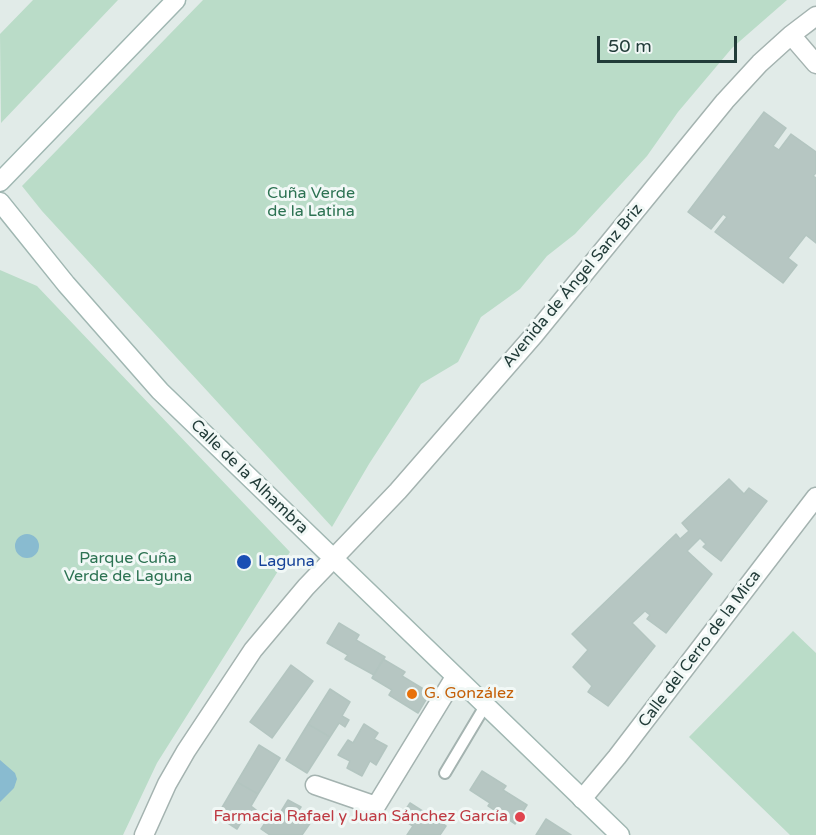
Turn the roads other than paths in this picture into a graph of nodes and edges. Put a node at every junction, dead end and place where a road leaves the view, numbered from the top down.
1 (176, 0) edge
2 (816, 16) edge
3 (790, 35) junction
4 (816, 64) edge
5 (0, 182) edge
6 (0, 201) edge
7 (816, 496) edge
8 (333, 558) junction
9 (455, 677) junction
10 (485, 706) junction
11 (445, 773) dead end
12 (315, 785) dead end
13 (582, 799) junction
14 (144, 835) edge
15 (620, 835) edge

1 - 5 street
2 - 3 street, Avenida de Ángel Sanz Briz
3 - 4 street
3 - 8 street, Avenida de Ángel Sanz Briz
6 - 8 street, Calle de la Alhambra
7 - 13 street, Calle del Cerro de la Mica
8 - 9 street, Calle de la Alhambra
8 - 14 street, Avenida de Ángel Sanz Briz
9 - 10 street, Calle de la Alhambra
9 - 12 street
10 - 11 lane
10 - 13 street, Calle de la Alhambra
13 - 15 street, Calle de la Alhambra

